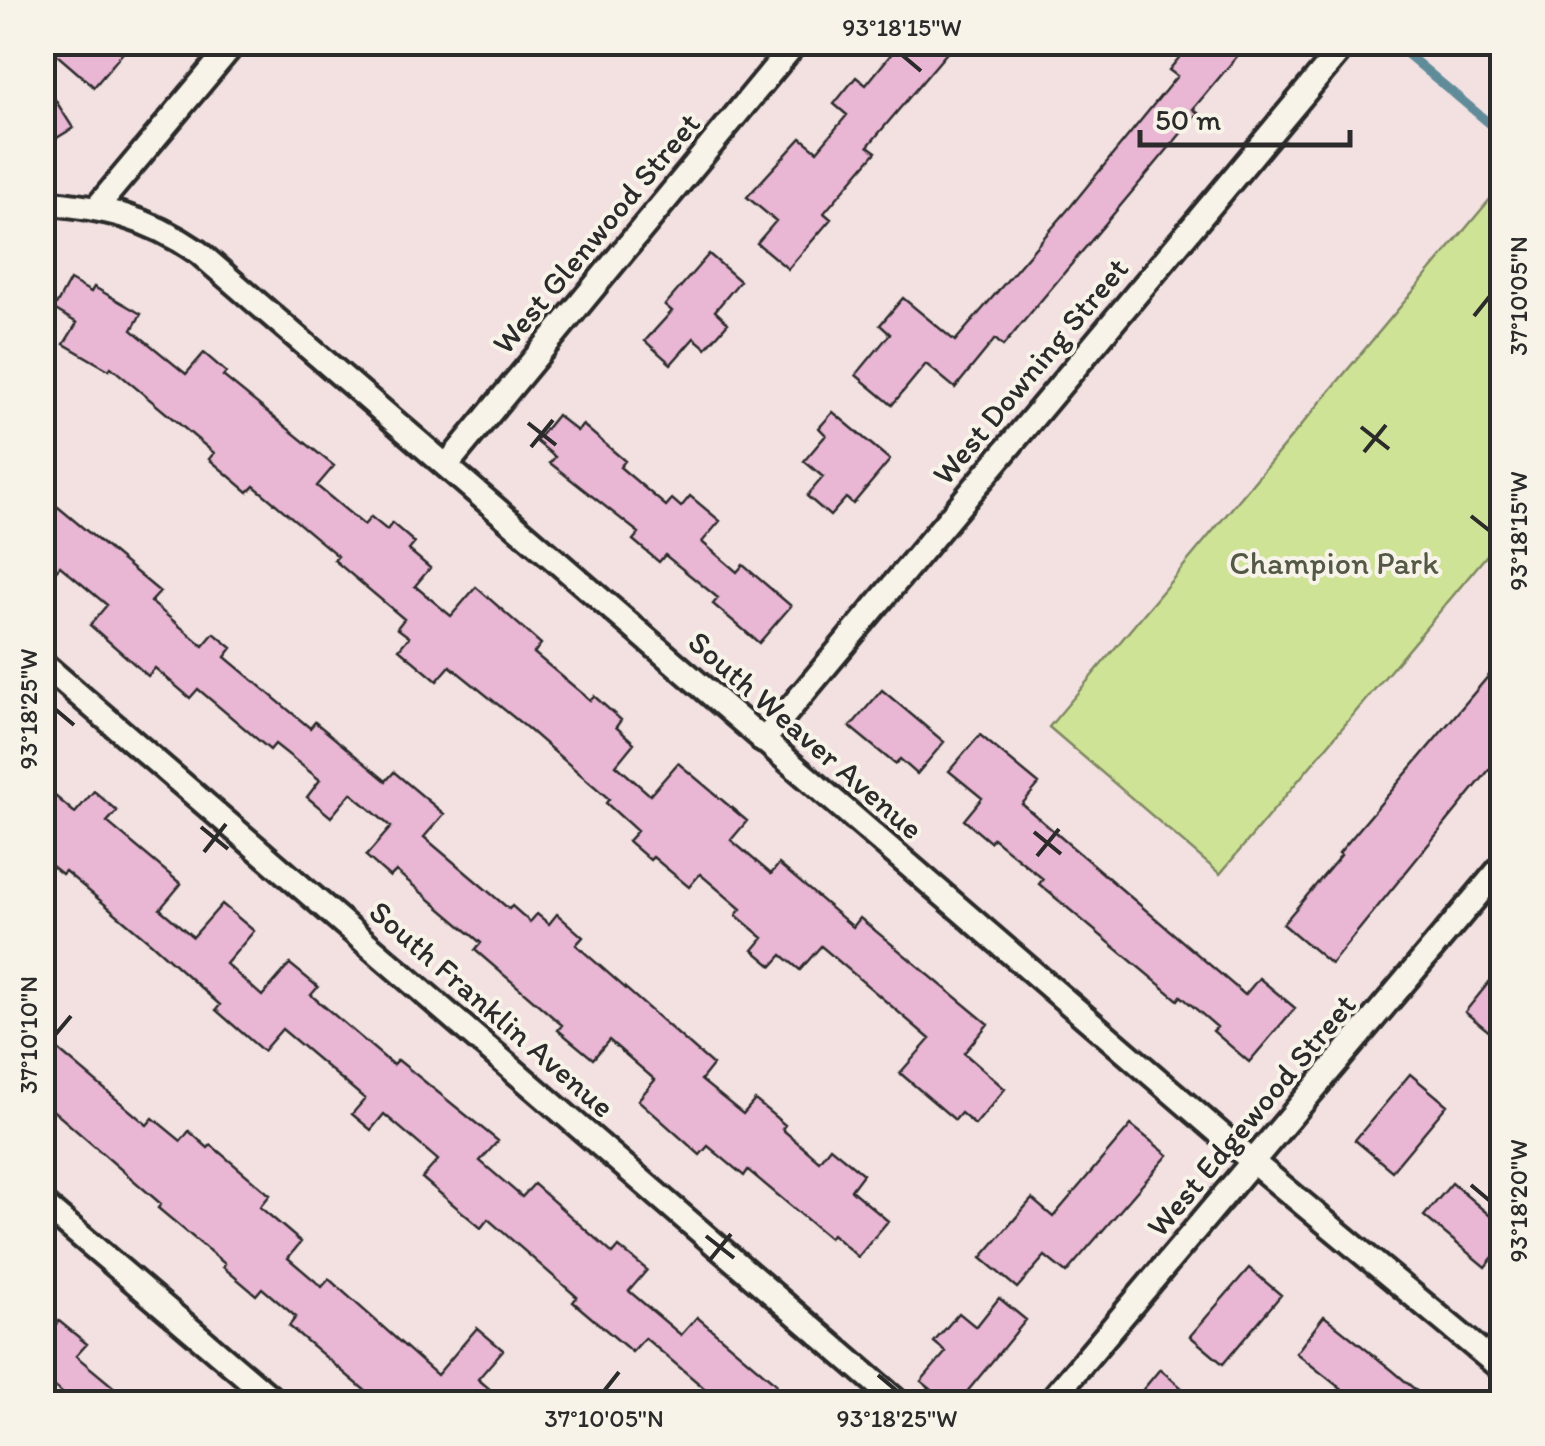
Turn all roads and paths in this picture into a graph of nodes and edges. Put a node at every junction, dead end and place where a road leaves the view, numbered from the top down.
1 (235, 42) edge
2 (796, 42) edge
3 (1347, 42) edge
4 (42, 202) edge
5 (97, 207) junction
6 (446, 466) junction
7 (42, 663) edge
8 (763, 741) junction
9 (1502, 866) edge
10 (1254, 1163) junction
11 (42, 1203) edge
12 (1502, 1370) edge
13 (278, 1404) edge
14 (900, 1404) edge
15 (1048, 1404) edge

1 - 5 street
2 - 6 street, West Glenwood Street
3 - 8 street, West Downing Street
4 - 5 street, South Weaver Avenue
5 - 6 street, South Weaver Avenue
6 - 8 street, South Weaver Avenue
7 - 14 street, South Franklin Avenue
8 - 10 street, South Weaver Avenue
9 - 10 street, West Edgewood Street
10 - 12 street, South Weaver Avenue
10 - 15 street, West Edgewood Street
11 - 13 street

